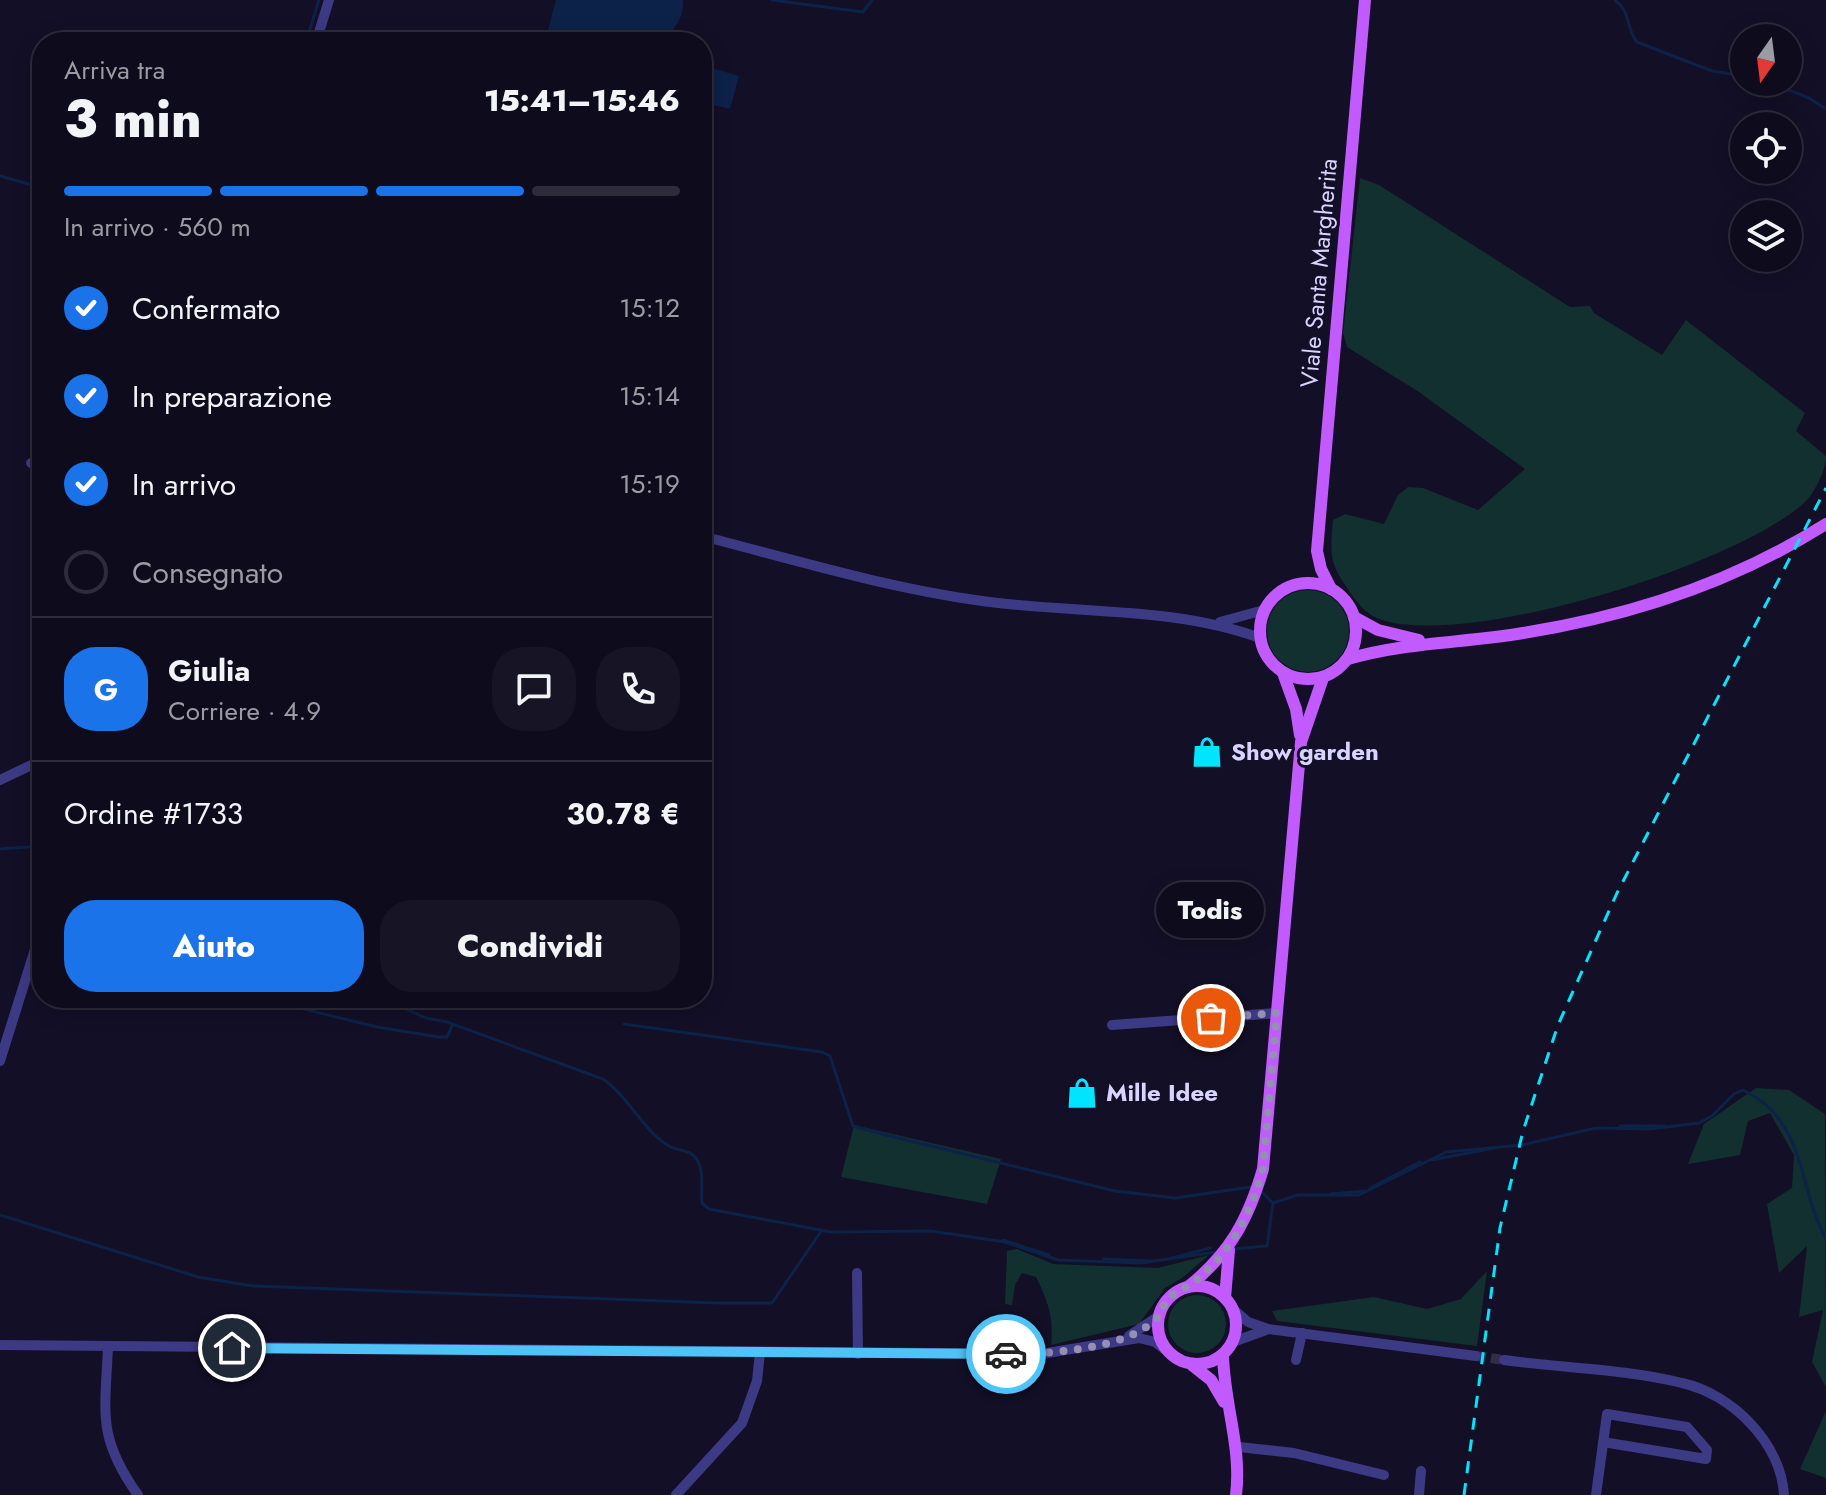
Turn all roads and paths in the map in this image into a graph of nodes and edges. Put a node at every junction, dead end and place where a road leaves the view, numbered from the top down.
1 (329, 0) edge
2 (1365, 0) edge
3 (319, 32) edge
4 (1826, 524) edge
5 (712, 539) edge
6 (1317, 551) junction
7 (1297, 584) junction
8 (1331, 589) junction
9 (1264, 610) junction
10 (1354, 617) junction
11 (1218, 623) junction
12 (1260, 638) junction
13 (1431, 642) junction
14 (1348, 659) junction
15 (1283, 673) junction
16 (1323, 678) junction
17 (1301, 742) junction
18 (32, 765) edge
19 (0, 780) edge
20 (32, 959) edge
21 (1277, 1013) junction
22 (1112, 1025) dead end
23 (0, 1061) edge
24 (1230, 1248) junction
25 (857, 1273) dead end
26 (1188, 1287) junction
27 (1229, 1304) junction
28 (1159, 1316) junction
29 (1268, 1329) junction
30 (1302, 1333) junction
31 (1123, 1338) junction
32 (1233, 1342) junction
33 (0, 1345) edge
34 (108, 1347) junction
35 (1167, 1351) junction
36 (760, 1352) junction
37 (858, 1354) junction
38 (1223, 1355) junction
39 (1476, 1356) tunnel mouth
40 (1296, 1360) dead end
41 (1504, 1360) tunnel mouth
42 (1190, 1364) junction
43 (1227, 1409) junction
44 (1603, 1442) junction
45 (1239, 1447) junction
46 (1421, 1471) dead end
47 (1384, 1475) dead end
48 (138, 1495) edge
49 (676, 1495) edge
50 (1236, 1495) edge
51 (1419, 1495) edge
52 (1596, 1495) edge
53 (1784, 1495) edge

1 - 3 street
2 - 6 main road, Viale Santa Margherita
4 - 13 main road
5 - 11 street
6 - 7 main road, Viale Santa Margherita
6 - 8 main road, Viale Santa Margherita
7 - 8 main road
7 - 9 main road
8 - 10 main road
9 - 11 street
9 - 12 main road
10 - 13 main road
10 - 14 main road
11 - 12 street
12 - 15 main road
13 - 14 main road
14 - 16 main road
15 - 16 main road
15 - 17 main road
16 - 17 main road
17 - 21 main road
18 - 19 street
20 - 23 street
21 - 22 street
21 - 24 main road
24 - 26 main road
24 - 27 main road
25 - 37 street
26 - 27 main road
26 - 28 main road
27 - 29 street
27 - 32 main road
28 - 31 street
28 - 35 main road
29 - 30 street
29 - 32 street
30 - 39 street
30 - 40 street
31 - 35 street
31 - 37 street
32 - 38 main road
33 - 34 street
34 - 36 street
34 - 48 street
35 - 42 main road
36 - 37 street
36 - 49 street
38 - 42 main road
38 - 43 main road
41 - 53 street
42 - 43 main road
43 - 45 main road
44 - 44 street
44 - 52 street
45 - 47 street
45 - 50 main road
46 - 51 street

